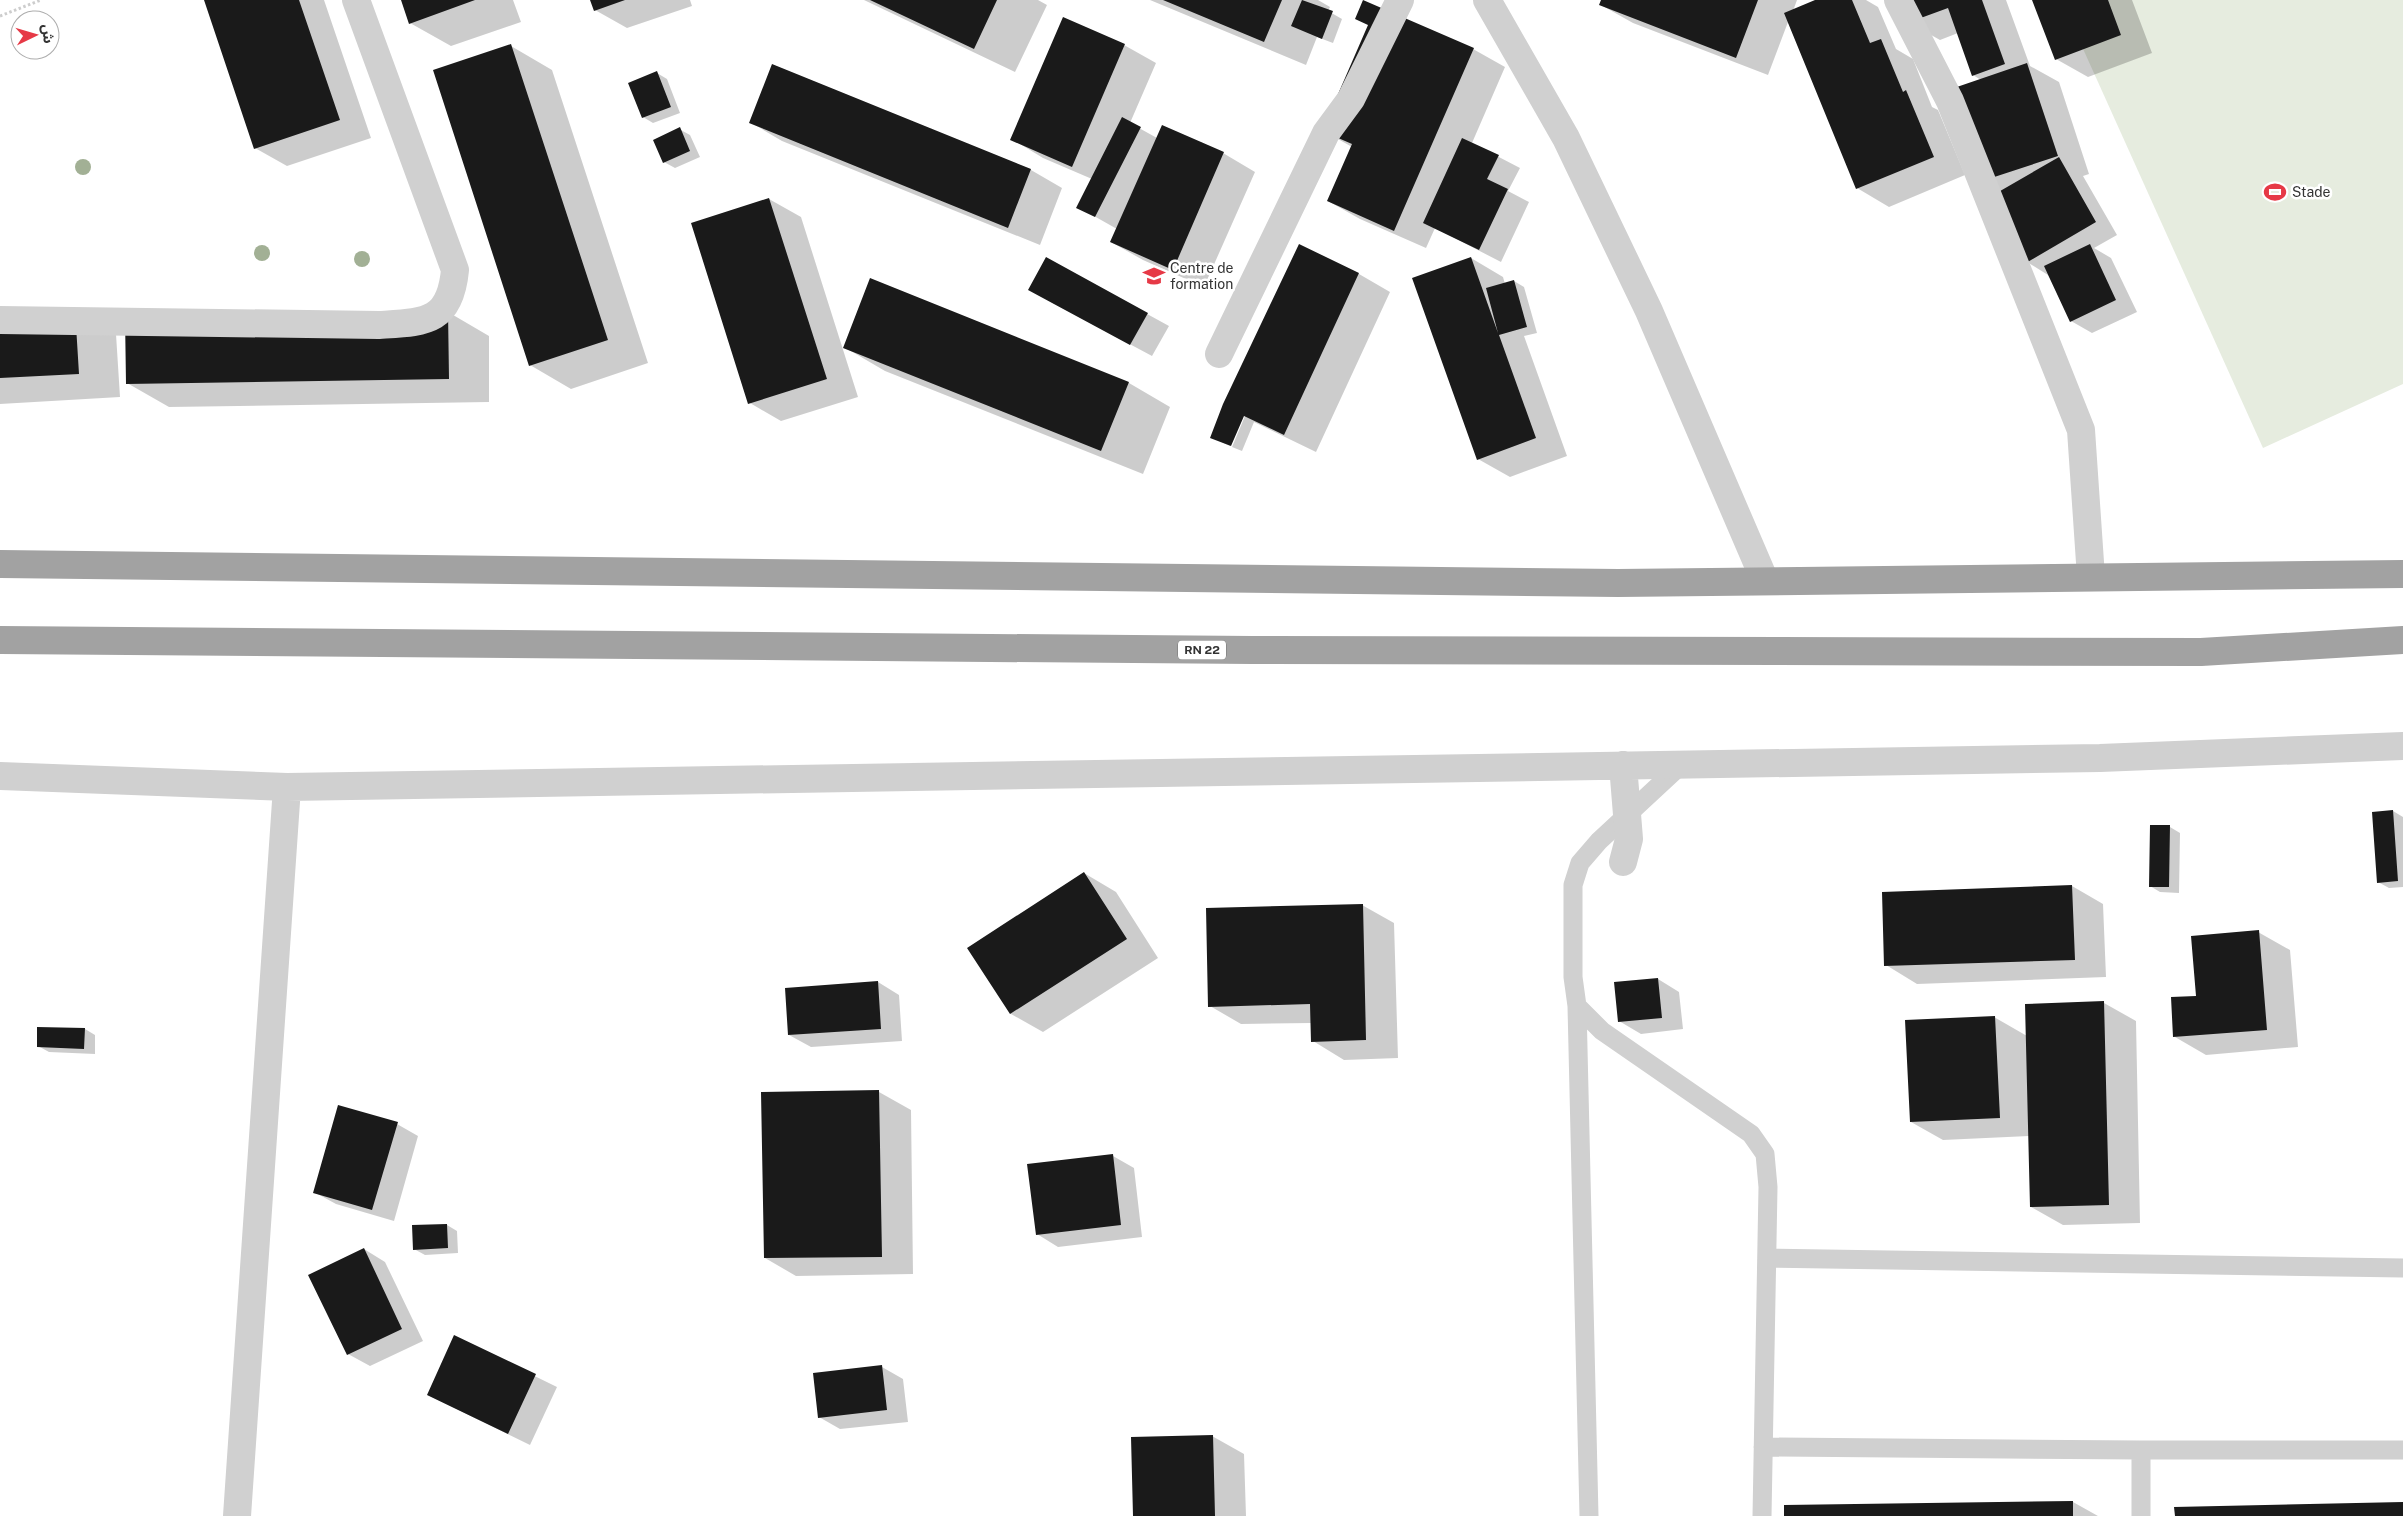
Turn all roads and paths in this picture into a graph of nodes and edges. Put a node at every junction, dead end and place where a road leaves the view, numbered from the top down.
1 (41, 0) edge
2 (356, 0) edge
3 (1400, 0) edge
4 (1486, 0) edge
5 (1898, 0) edge
6 (0, 16) edge
7 (0, 320) edge
8 (1219, 354) dead end
9 (0, 564) edge
10 (2403, 574) edge
11 (2091, 577) junction
12 (1764, 581) junction
13 (0, 640) edge
14 (2403, 640) edge
15 (2403, 746) edge
16 (1682, 764) junction
17 (1623, 765) junction
18 (0, 776) edge
19 (286, 787) junction
20 (1627, 815) junction
21 (1623, 862) dead end
22 (1577, 1006) junction
23 (1767, 1258) junction
24 (2403, 1268) edge
25 (1763, 1447) junction
26 (2142, 1450) junction
27 (2403, 1450) edge
28 (237, 1516) edge
29 (1589, 1516) edge
30 (1762, 1516) edge
31 (2141, 1516) edge

1 - 6 path
2 - 7 street
3 - 8 street
4 - 12 street
5 - 11 street
9 - 12 highway
10 - 11 highway
11 - 12 highway
13 - 14 highway, RN 22
15 - 16 street
16 - 17 street
16 - 20 lane
17 - 19 street
17 - 20 street
18 - 19 street
19 - 28 street
20 - 21 street
20 - 22 lane
22 - 23 lane
22 - 29 lane
23 - 24 lane
23 - 25 lane
25 - 26 lane
25 - 30 lane
26 - 27 lane
26 - 31 lane

